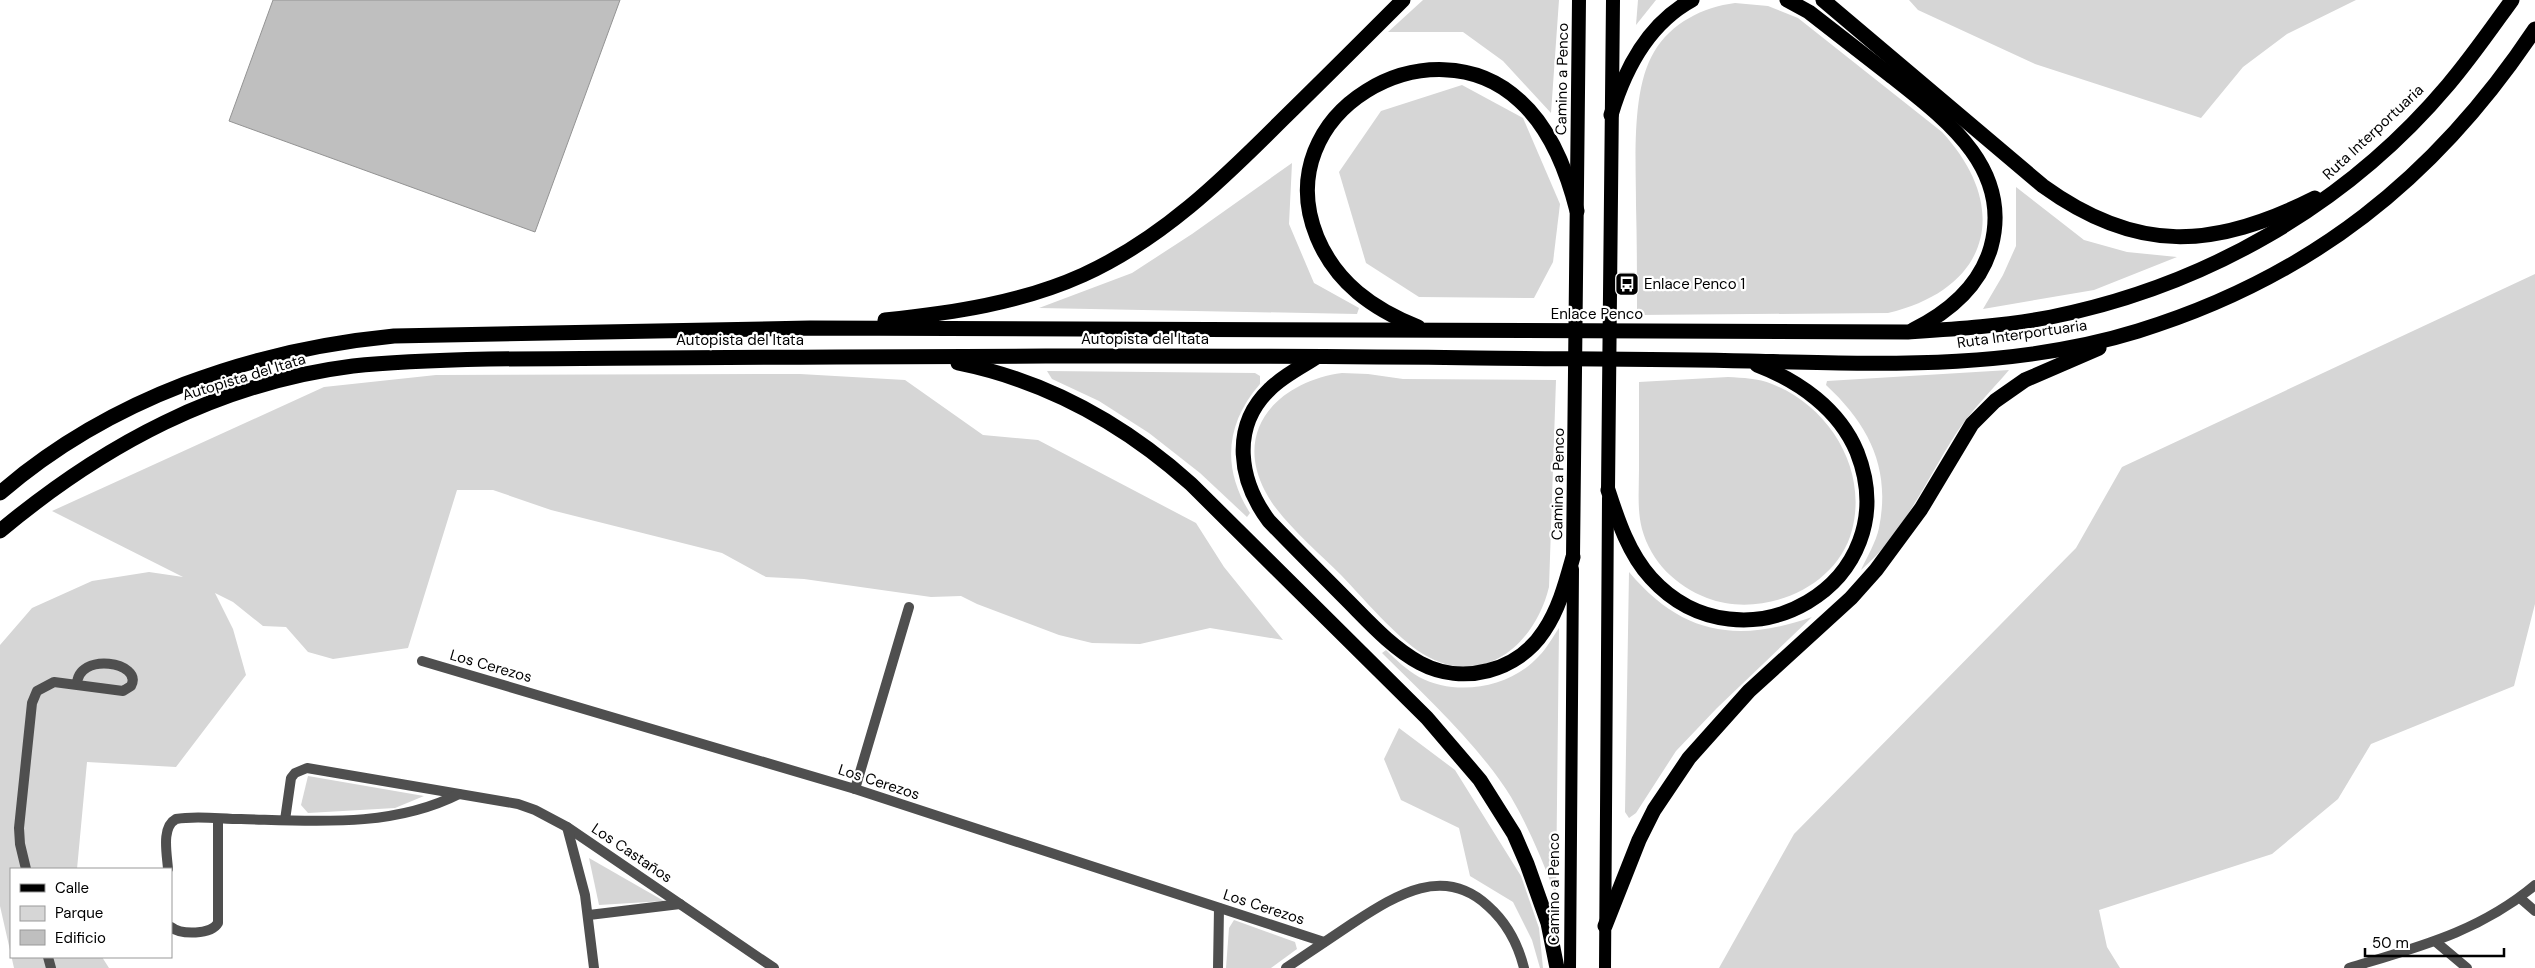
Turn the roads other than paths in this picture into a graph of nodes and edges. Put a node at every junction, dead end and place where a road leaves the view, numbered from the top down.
1 (1403, 0) edge
2 (1579, 0) edge
3 (1613, 0) edge
4 (1692, 0) edge
5 (1787, 0) edge
6 (1823, 0) edge
7 (2512, 0) edge
8 (2535, 28) edge
9 (1611, 115) junction
10 (2358, 174) junction
11 (1577, 211) junction
12 (810, 328) junction
13 (1426, 330) junction
14 (1522, 331) joint
15 (1672, 332) joint
16 (1908, 332) junction
17 (2132, 333) junction
18 (1319, 356) junction
19 (930, 357) junction
20 (1670, 360) joint
21 (1746, 361) junction
22 (1608, 490) junction
23 (2, 492) edge
24 (0, 531) edge
25 (1573, 557) junction
26 (909, 607) dead end
27 (422, 661) dead end
28 (77, 685) junction
29 (855, 789) junction
30 (459, 794) junction
31 (218, 819) junction
32 (285, 820) junction
33 (567, 827) junction
34 (26, 868) edge
35 (168, 868) edge
36 (2535, 885) edge
37 (2520, 898) junction
38 (680, 904) junction
39 (1219, 908) junction
40 (2535, 910) edge
41 (588, 915) junction
42 (1605, 926) junction
43 (172, 928) edge
44 (1324, 942) junction
45 (2436, 942) junction
46 (594, 968) edge
47 (774, 968) edge
48 (1218, 968) edge
49 (1286, 968) edge
50 (1524, 968) edge
51 (1557, 968) edge
52 (1570, 968) edge
53 (1605, 968) edge
54 (2349, 968) edge
55 (2467, 968) edge

1 - 12 highway
2 - 11 highway, Camino a Penco
3 - 9 highway
4 - 9 highway
5 - 16 highway
6 - 10 highway
7 - 10 highway, Ruta Interportuaria
8 - 17 highway, Ruta Interportuaria
9 - 22 highway
10 - 16 highway, Ruta Interportuaria
11 - 13 highway
11 - 25 highway, Camino a Penco
12 - 13 highway, Autopista del Itata
12 - 23 highway, Autopista del Itata
13 - 14 highway, Autopista del Itata
14 - 15 highway, Enlace Penco
15 - 16 highway, Ruta Interportuaria
17 - 21 highway, Ruta Interportuaria
17 - 42 highway
18 - 19 highway, Autopista del Itata
18 - 20 highway, Autopista del Itata
18 - 25 highway
19 - 24 highway, Autopista del Itata
19 - 51 highway
20 - 21 highway, Ruta Interportuaria
21 - 22 highway
22 - 42 main road
25 - 52 main road, Camino a Penco
26 - 29 street
27 - 29 street, Los Cerezos
28 - 28 street
28 - 34 street
29 - 39 street, Los Cerezos
30 - 32 street
30 - 32 street, Los Castaños
30 - 33 street, Los Castaños
31 - 32 street
31 - 35 street
31 - 43 street
33 - 38 street, Los Castaños
33 - 41 street
36 - 37 street
37 - 40 street
37 - 45 street
38 - 41 street
38 - 47 street, Los Castaños
39 - 44 street, Los Cerezos
39 - 48 street
41 - 46 street
42 - 53 main road
44 - 49 street
44 - 50 street
45 - 54 street
45 - 55 street

